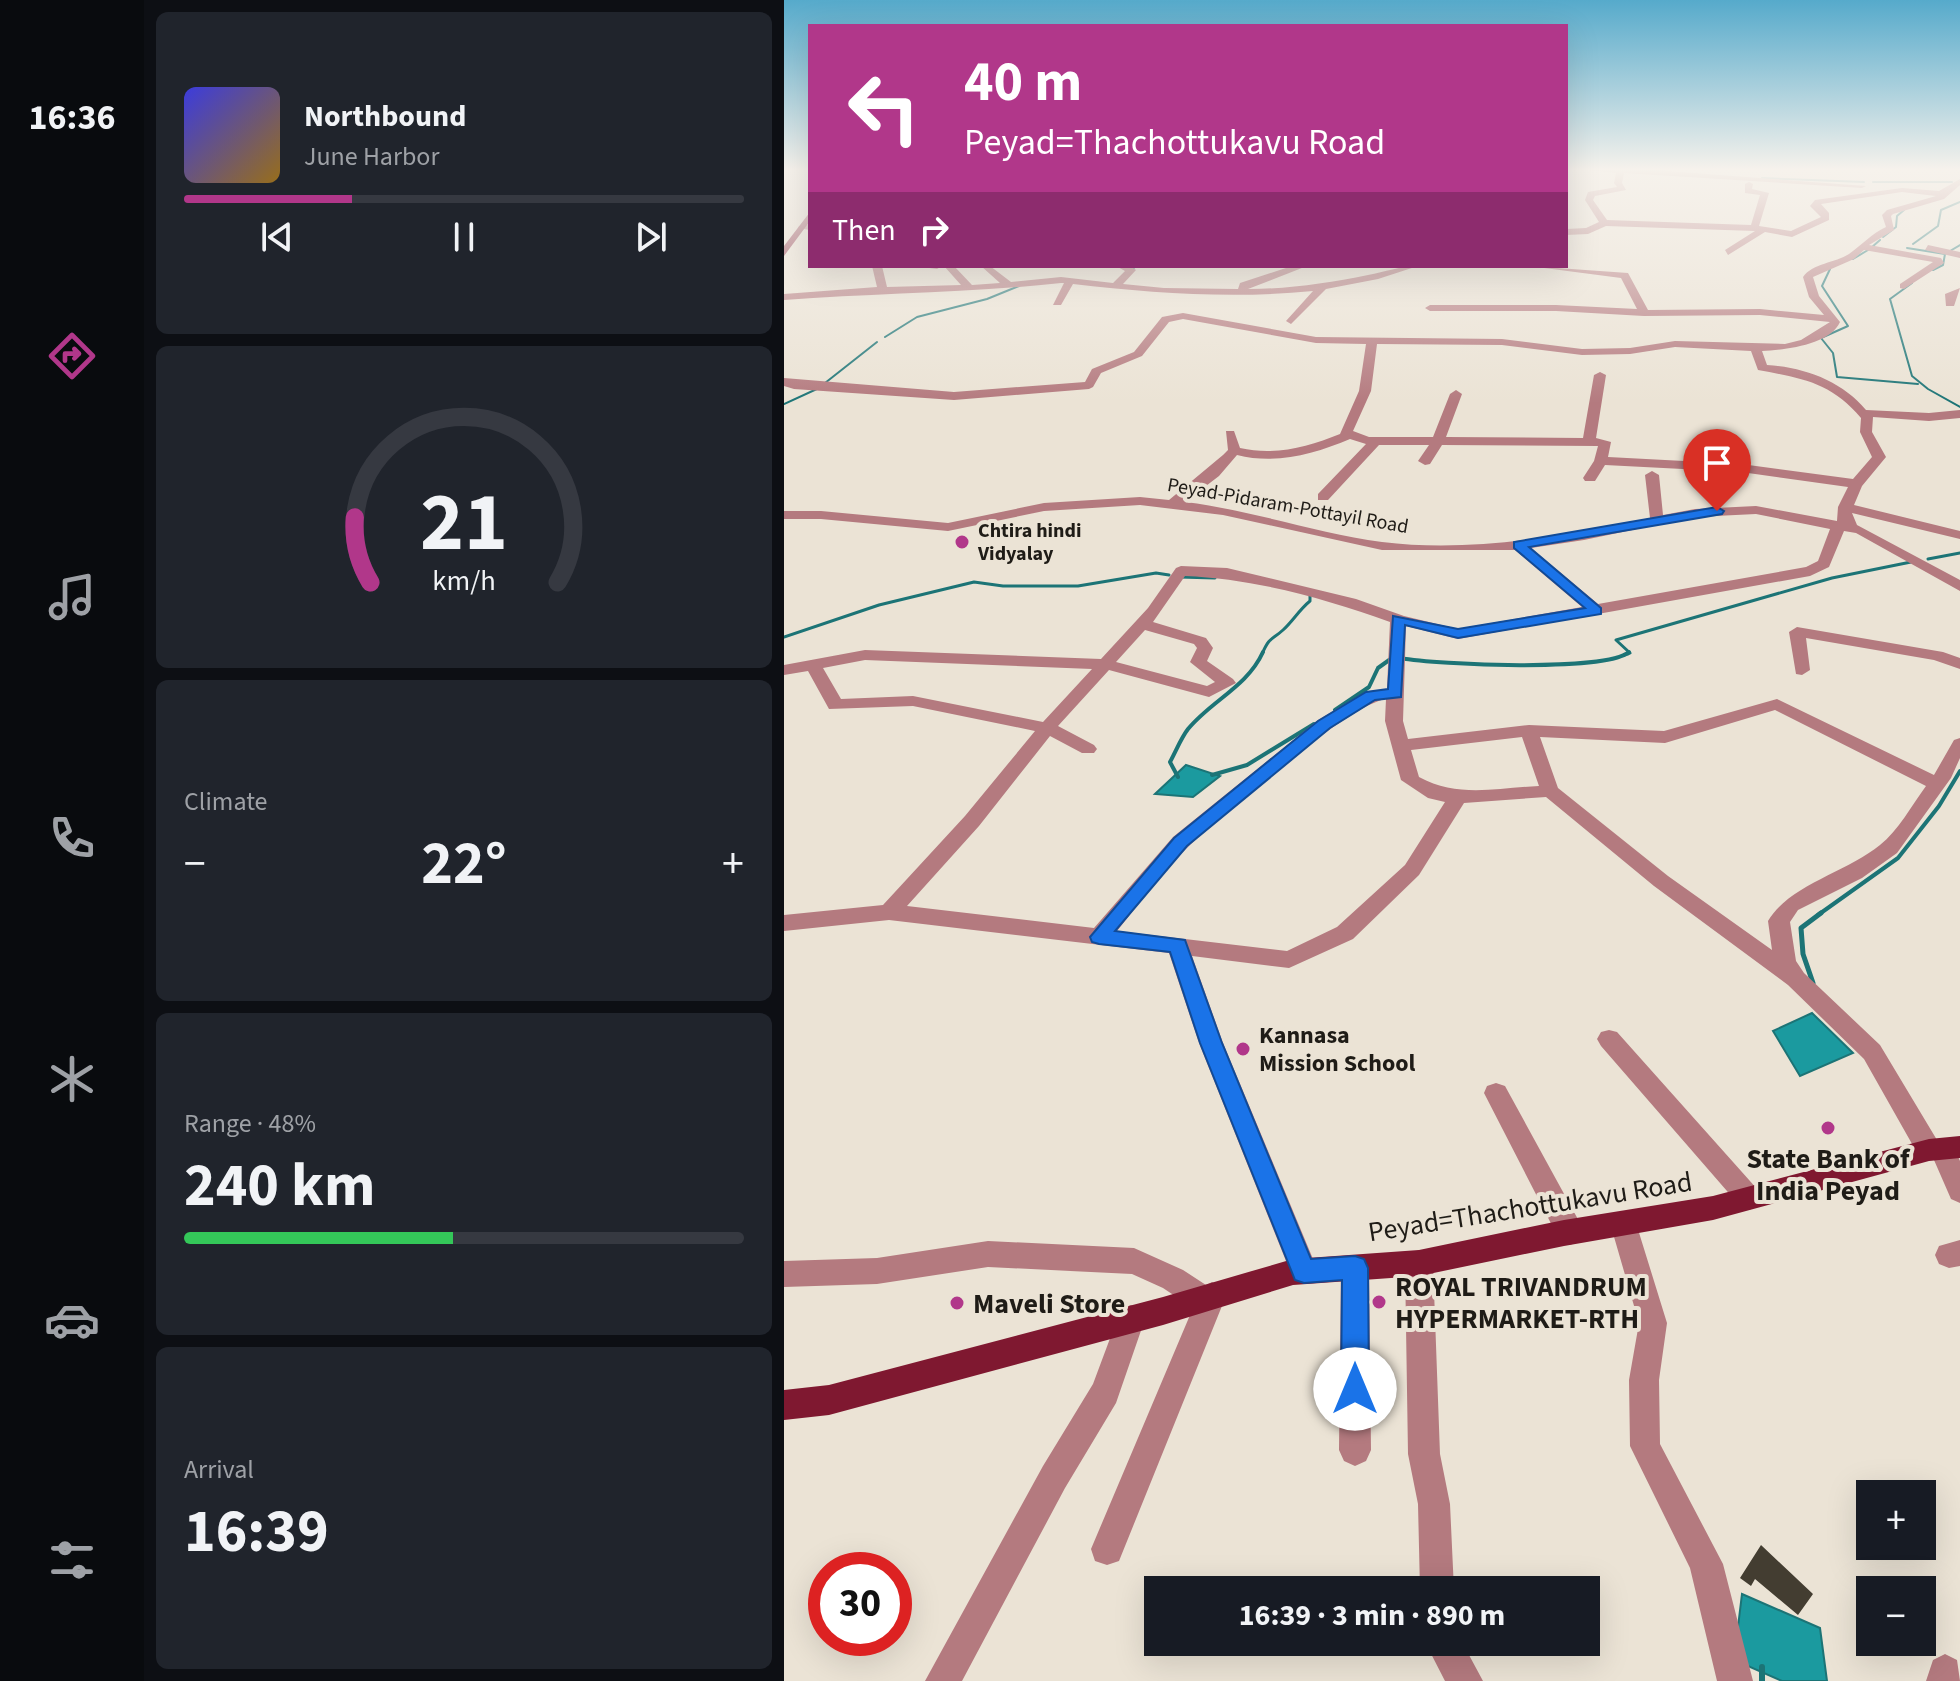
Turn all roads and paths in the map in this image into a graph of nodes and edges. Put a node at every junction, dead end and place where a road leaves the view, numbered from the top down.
1 (1735, 246) edge
2 (1919, 246) edge
3 (1864, 247) joint
4 (1728, 252) dead end
5 (1960, 255) edge
6 (878, 268) edge
7 (953, 268) edge
8 (986, 268) edge
9 (1126, 268) edge
10 (1296, 268) edge
11 (1404, 268) edge
12 (1554, 268) edge
13 (907, 281) dead end
14 (1070, 281) junction
15 (1008, 285) junction
16 (1904, 286) dead end
17 (1322, 287) junction
18 (969, 288) junction
19 (1113, 288) junction
20 (883, 290) junction
21 (1960, 291) edge
22 (1195, 292) junction
23 (1242, 293) junction
24 (784, 297) edge
25 (1057, 303) dead end
26 (1950, 304) dead end
27 (1430, 308) dead end
28 (1644, 313) junction
29 (1173, 317) junction
30 (1832, 319) junction
31 (1291, 321) dead end
32 (1372, 340) junction
33 (1755, 348) junction
34 (1600, 375) dead end
35 (784, 382) edge
36 (1456, 394) dead end
37 (1863, 413) junction
38 (1960, 414) edge
39 (1230, 434) dead end
40 (1349, 435) junction
41 (1376, 441) junction
42 (1438, 441) junction
43 (1589, 442) junction
44 (1234, 450) junction
45 (1425, 461) dead end
46 (1601, 461) junction
47 (1652, 475) dead end
48 (1590, 478) dead end
49 (1857, 484) junction
50 (1323, 497) dead end
51 (1173, 504) junction
52 (784, 515) edge
53 (1845, 520) junction
54 (1657, 521) junction
55 (1960, 535) edge
56 (1519, 545) junction
57 (1960, 586) edge
58 (1596, 611) junction
59 (1398, 619) junction
60 (1142, 624) junction
61 (1105, 664) junction
62 (1960, 664) edge
63 (813, 665) junction
64 (784, 670) edge
65 (1802, 670) dead end
66 (1395, 693) junction
67 (1048, 728) junction
68 (1529, 731) junction
69 (1960, 744) edge
70 (1401, 746) junction
71 (1088, 749) dead end
72 (1937, 784) junction
73 (1550, 791) junction
74 (1458, 797) junction
75 (889, 912) junction
76 (784, 923) edge
77 (1099, 937) junction
78 (1178, 946) junction
79 (1796, 979) junction
80 (1609, 1039) dead end
81 (1496, 1093) dead end
82 (1944, 1149) edge
83 (1960, 1191) edge
84 (1749, 1198) junction
85 (1623, 1223) junction
86 (1570, 1232) junction
87 (1419, 1263) junction
88 (1355, 1268) junction
89 (1304, 1271) junction
90 (784, 1274) edge
91 (1208, 1297) junction
92 (1131, 1319) junction
93 (784, 1405) edge
94 (1355, 1450) dead end
95 (1107, 1549) dead end
96 (1437, 1576) edge
97 (1450, 1656) edge
98 (943, 1681) edge
99 (1465, 1681) edge
100 (1735, 1681) edge

1 - 4 street
2 - 5 street
3 - 16 street
3 - 30 street
6 - 20 street
7 - 13 street
7 - 18 street
8 - 15 street
9 - 19 street
10 - 23 street
11 - 17 street
12 - 28 street
14 - 15 street
14 - 19 street
14 - 25 street
15 - 18 street
17 - 23 street
17 - 31 street
18 - 20 street
19 - 22 street
20 - 24 street
21 - 26 street
22 - 23 street
22 - 29 street
27 - 28 street
28 - 30 street
29 - 32 street
29 - 35 street
30 - 33 street
32 - 33 street
32 - 40 street
33 - 37 street
34 - 43 street
36 - 42 street
37 - 38 street
37 - 49 street
39 - 44 street
40 - 41 street
40 - 44 street
41 - 42 street
41 - 50 street
42 - 43 street
42 - 45 street
43 - 46 street
44 - 51 street
46 - 48 street
46 - 49 street
47 - 54 street
49 - 53 street
51 - 52 street, Peyad-Pidaram-Pottayil Road
51 - 56 street, Peyad-Pidaram-Pottayil Road
53 - 54 street, Peyad-Pidaram-Pottayil Road
53 - 55 street
53 - 57 street, Peyad-Pidaram-Pottayil Road
53 - 58 street
54 - 56 street, Peyad-Pidaram-Pottayil Road
56 - 58 street
58 - 59 street
59 - 60 street
59 - 66 street
60 - 61 street
60 - 61 street
61 - 63 street
61 - 67 street
62 - 65 street
63 - 64 street
63 - 67 street
66 - 70 street
66 - 77 street
67 - 71 street
67 - 75 street
68 - 70 street
68 - 72 street
68 - 73 street
69 - 72 street
70 - 74 street
72 - 79 street
73 - 74 street
73 - 79 street
74 - 78 street
75 - 76 street
75 - 77 street
77 - 78 street
78 - 89 street
79 - 82 street
80 - 84 street
81 - 86 street
82 - 83 street
82 - 84 main road, Peyad=Thachottukavu Road
84 - 85 main road, Peyad=Thachottukavu Road
85 - 86 main road, Peyad=Thachottukavu Road
85 - 100 street
86 - 87 main road, Peyad=Thachottukavu Road
87 - 88 main road, Peyad=Thachottukavu Road
87 - 96 street
88 - 89 main road, Peyad=Thachottukavu Road
88 - 94 street
89 - 91 main road, Peyad=Thachottukavu Road
90 - 91 street
91 - 92 main road, Peyad=Thachottukavu Road
91 - 95 street
92 - 93 main road, Peyad=Thachottukavu Road
92 - 98 street
97 - 99 street

